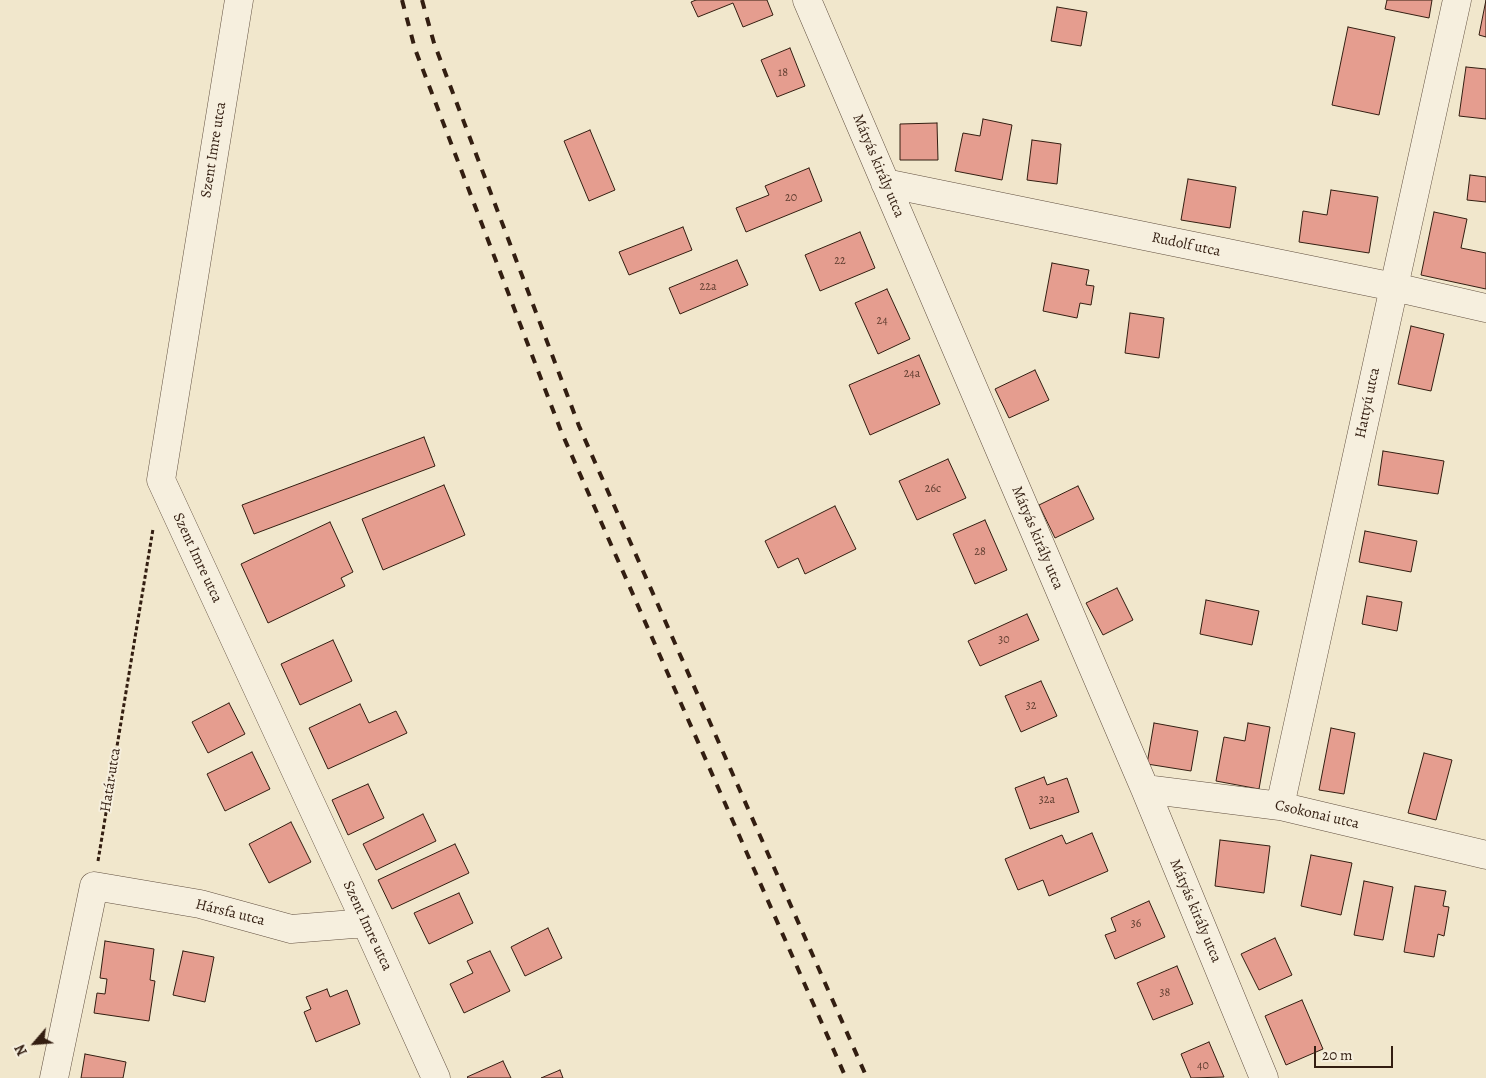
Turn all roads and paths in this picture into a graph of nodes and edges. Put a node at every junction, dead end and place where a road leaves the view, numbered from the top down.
1 (239, 0) edge
2 (807, 0) edge
3 (1457, 0) edge
4 (885, 183) junction
5 (1394, 287) junction
6 (1486, 308) edge
7 (153, 528) dead end
8 (1145, 789) junction
9 (1280, 806) junction
10 (1486, 855) edge
11 (94, 886) junction
12 (366, 923) junction
13 (54, 1078) edge
14 (436, 1078) edge
15 (1264, 1078) edge

1 - 12 street, Szent Imre utca
2 - 4 street, Mátyás király utca
3 - 5 street, Hattyú utca
4 - 5 street, Rudolf utca
4 - 8 street, Mátyás király utca
5 - 6 street, Rudolf utca
5 - 9 street, Hattyú utca
7 - 11 path, Határ utca
8 - 9 street, Csokonai utca
8 - 15 street, Mátyás király utca
9 - 10 street, Csokonai utca
11 - 12 street, Hársfa utca
11 - 13 street
12 - 14 street, Szent Imre utca

